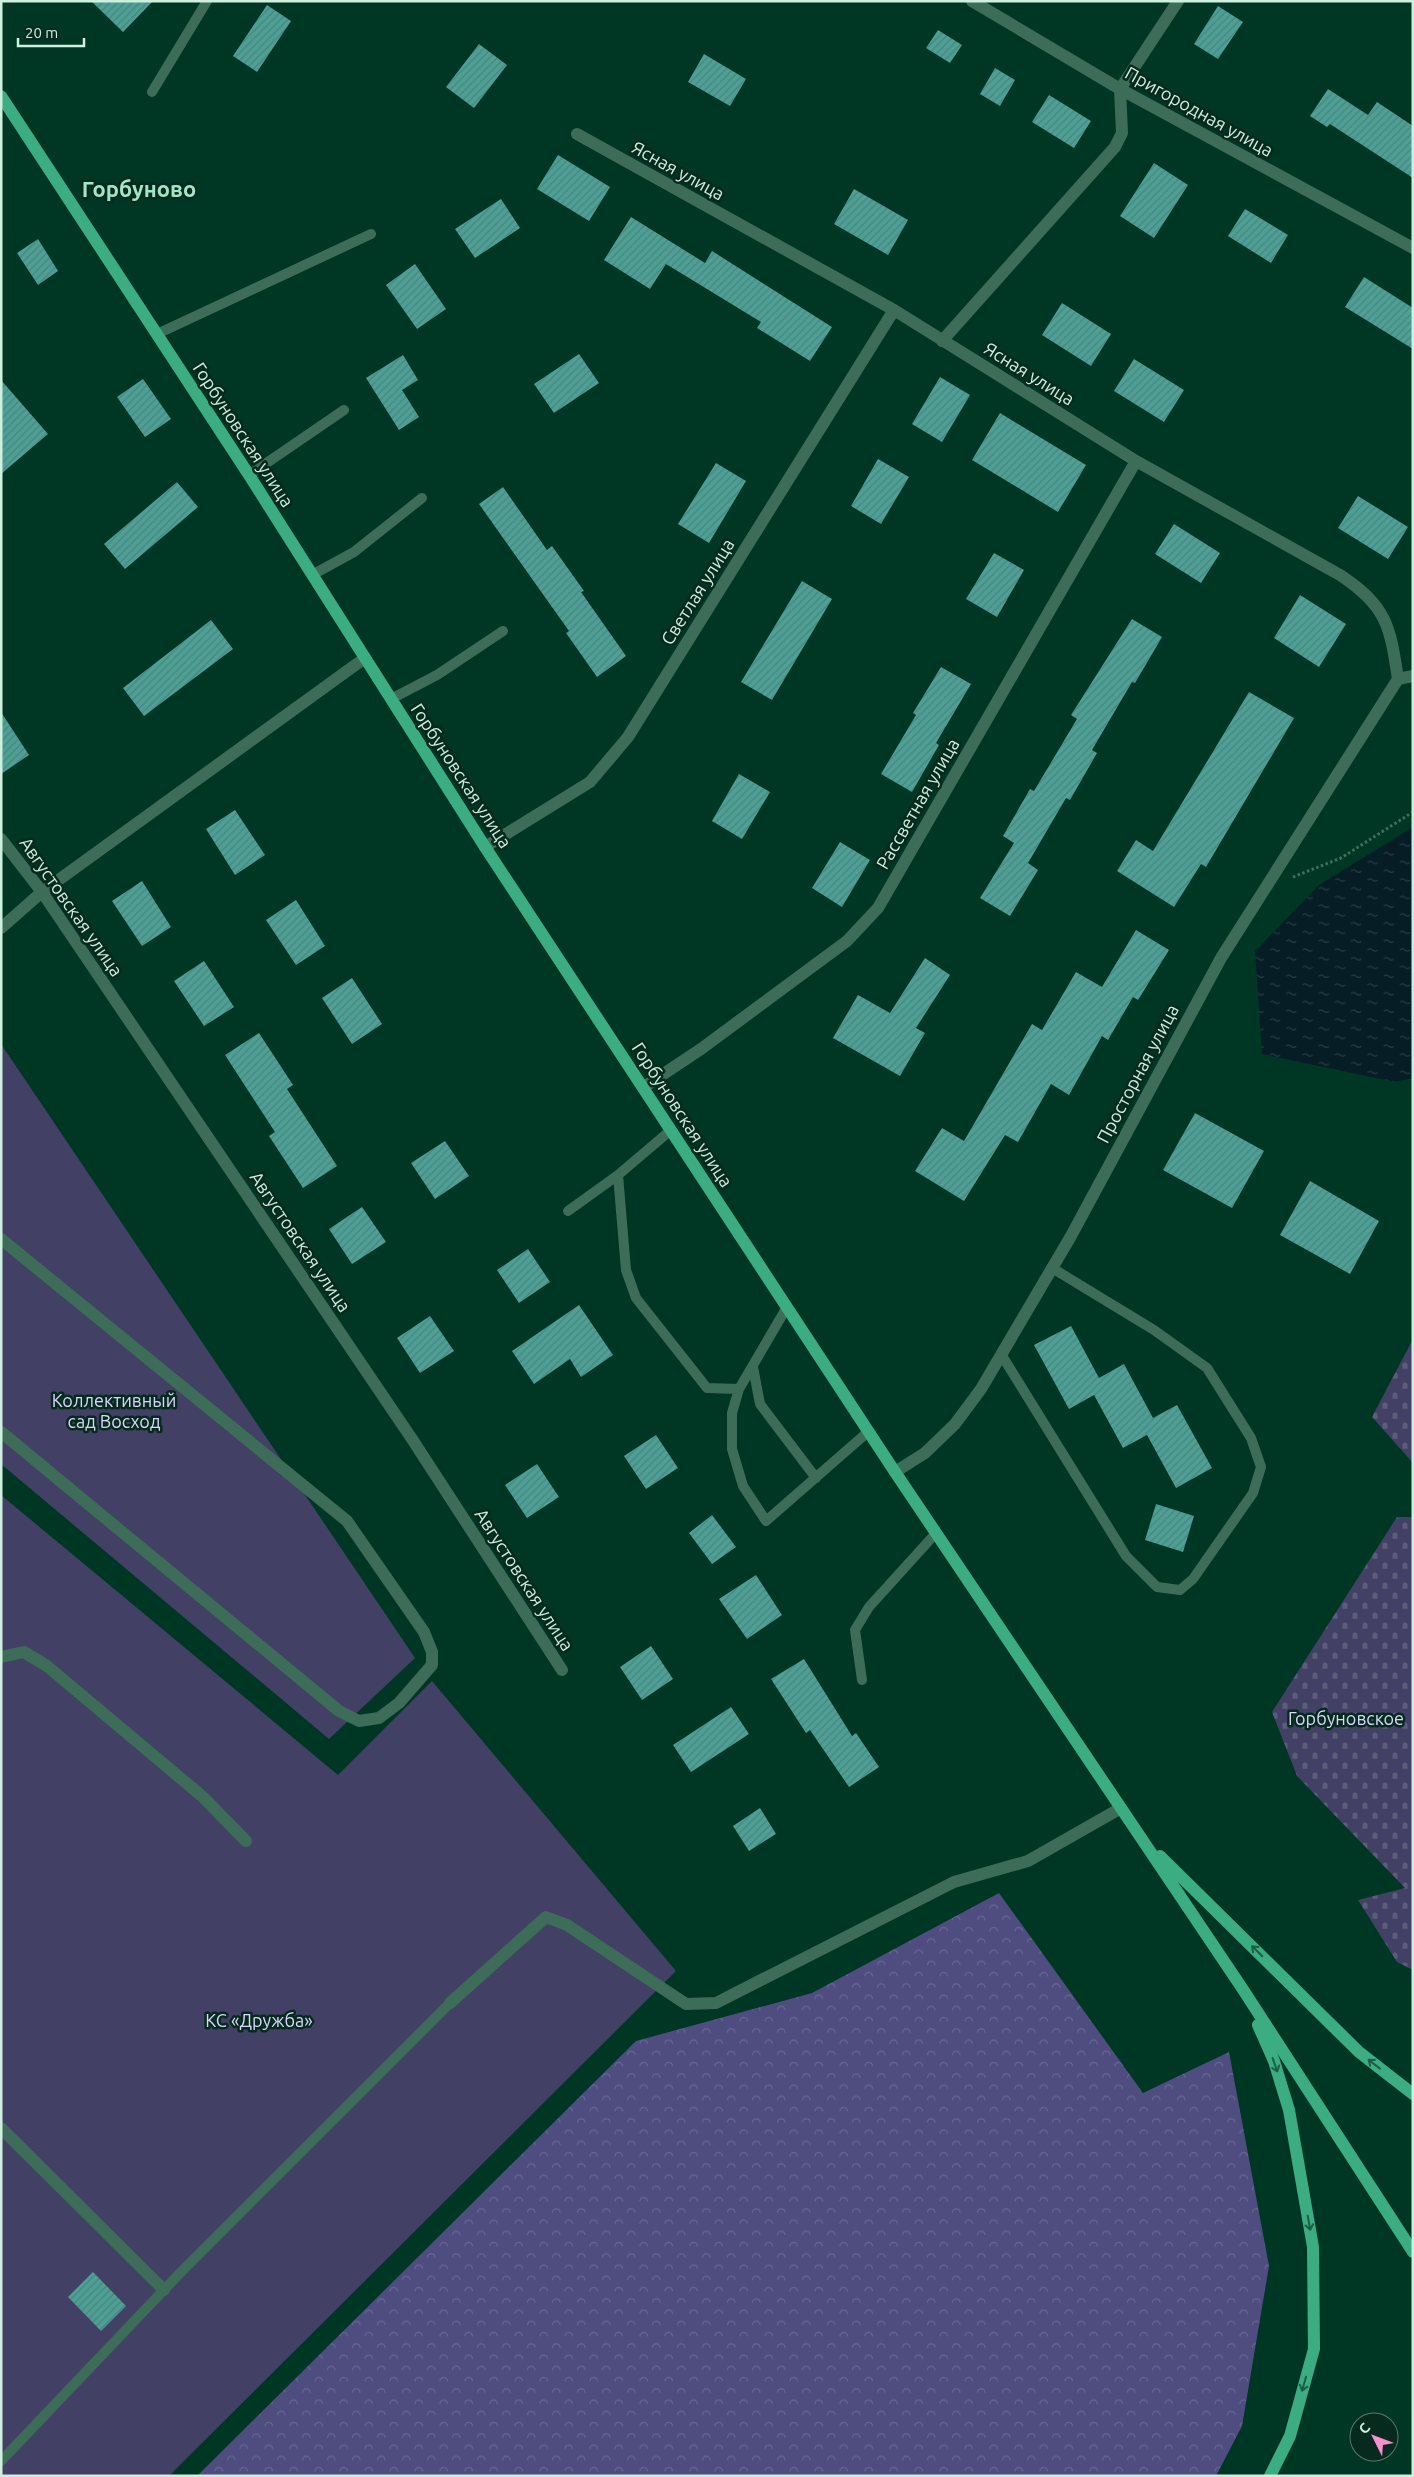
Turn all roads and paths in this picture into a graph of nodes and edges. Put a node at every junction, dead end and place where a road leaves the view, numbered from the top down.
1 (207, 1) edge
2 (972, 1) edge
3 (1178, 1) edge
4 (1120, 89) junction
5 (152, 92) dead end
6 (1, 96) edge
7 (577, 134) dead end
8 (371, 234) dead end
9 (1413, 248) edge
10 (894, 310) junction
11 (157, 334) junction
12 (942, 340) junction
13 (344, 410) dead end
14 (1136, 461) junction
15 (248, 474) junction
16 (422, 498) dead end
17 (312, 575) junction
18 (504, 631) dead end
19 (365, 658) junction
20 (1413, 676) edge
21 (1398, 679) junction
22 (391, 699) junction
23 (1413, 812) edge
24 (1, 838) edge
25 (485, 847) junction
26 (1266, 887) junction
27 (42, 892) junction
28 (1, 928) edge
29 (644, 1087) junction
30 (671, 1130) junction
31 (618, 1175) junction
32 (568, 1211) dead end
33 (1, 1239) edge
34 (1052, 1268) junction
35 (787, 1307) junction
36 (1001, 1354) junction
37 (753, 1367) junction
38 (739, 1389) junction
39 (869, 1431) junction
40 (1, 1432) edge
41 (895, 1472) junction
42 (816, 1478) junction
43 (936, 1533) junction
44 (1, 1657) edge
45 (562, 1670) dead end
46 (862, 1680) dead end
47 (1121, 1808) junction
48 (1141, 1836) junction
49 (246, 1841) dead end
50 (1242, 1988) junction
51 (450, 2003) joint
52 (1413, 2094) edge
53 (1, 2128) edge
54 (1413, 2252) edge
55 (164, 2290) junction
56 (1, 2461) edge
57 (1270, 2476) edge

1 - 5 lane
2 - 4 street, Пригородная улица
3 - 4 street
4 - 9 street, Пригородная улица
4 - 12 street
6 - 11 main road, Горбуновская улица
7 - 10 street, Ясная улица
8 - 11 lane
10 - 12 street, Ясная улица
10 - 25 street, Светлая улица
11 - 15 main road, Горбуновская улица
12 - 14 street, Ясная улица
13 - 15 lane
14 - 21 street, Ясная улица
14 - 29 street, Рассветная улица
15 - 17 main road, Горбуновская улица
16 - 17 lane
17 - 19 main road, Горбуновская улица
18 - 22 lane
19 - 22 main road, Горбуновская улица
19 - 27 street
20 - 21 street
21 - 26 street, Просторная улица
22 - 25 main road, Горбуновская улица
23 - 26 path
24 - 27 street, Августовская улица
25 - 29 main road, Горбуновская улица
26 - 34 street, Просторная улица
27 - 28 street
27 - 45 street, Августовская улица
29 - 30 main road, Горбуновская улица
30 - 31 lane
30 - 35 main road, Горбуновская улица
31 - 32 lane
31 - 38 lane
33 - 40 street
34 - 36 street, Просторная улица
34 - 36 lane
35 - 37 lane
35 - 39 main road, Горбуновская улица
36 - 41 street, Просторная улица
37 - 38 lane
37 - 42 lane
38 - 42 lane
39 - 41 main road, Горбуновская улица
39 - 42 lane
41 - 43 main road, Горбуновская улица
43 - 46 lane
43 - 47 main road, Горбуновская улица
44 - 49 street
47 - 48 main road, Горбуновская улица
47 - 51 street
48 - 50 main road
52 -> 48 main road
50 - 54 main road
50 -> 57 main road
51 - 55 lane
53 - 55 street
55 - 56 lane

